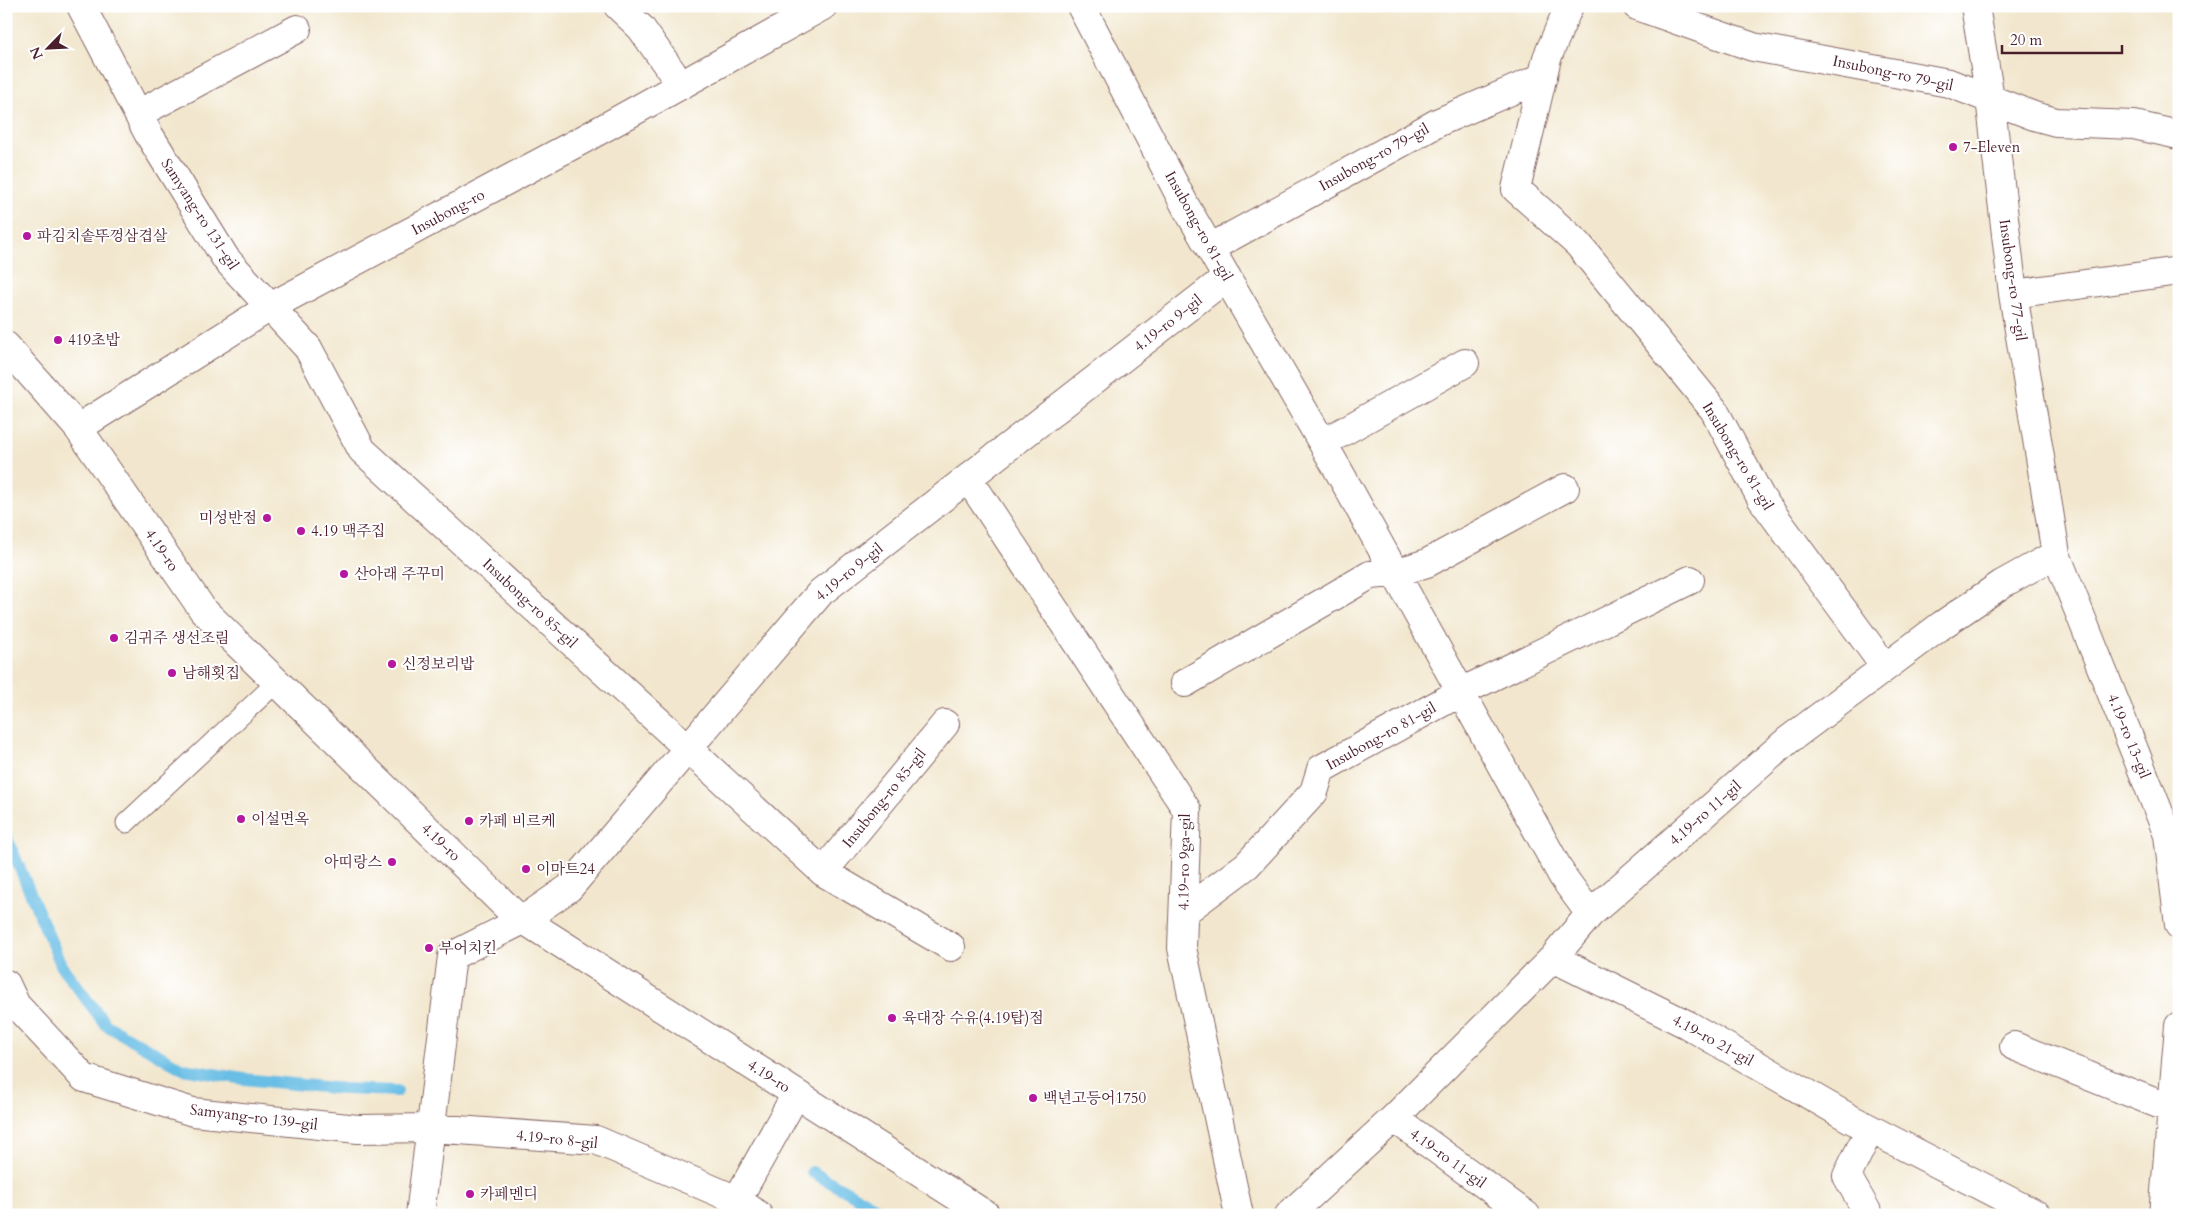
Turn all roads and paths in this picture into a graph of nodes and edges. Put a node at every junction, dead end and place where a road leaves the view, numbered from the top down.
1 (81, 6) edge
2 (618, 6) edge
3 (823, 6) edge
4 (1081, 6) edge
5 (1568, 6) edge
6 (1637, 6) edge
7 (1974, 6) edge
8 (297, 29) dead end
9 (1543, 77) junction
10 (681, 85) junction
11 (1990, 98) junction
12 (138, 114) junction
13 (2179, 135) edge
14 (1210, 248) junction
15 (2179, 271) edge
16 (1227, 277) junction
17 (2013, 294) junction
18 (270, 307) junction
19 (6, 346) edge
20 (1465, 363) dead end
21 (78, 428) junction
22 (1323, 443) junction
23 (968, 478) junction
24 (1565, 488) dead end
25 (2056, 554) junction
26 (1395, 572) junction
27 (1690, 580) dead end
28 (1885, 668) junction
29 (277, 682) junction
30 (1185, 683) dead end
31 (1461, 692) junction
32 (945, 724) dead end
33 (688, 748) junction
34 (126, 823) dead end
35 (823, 872) junction
36 (1184, 912) junction
37 (1590, 914) junction
38 (523, 920) junction
39 (2179, 925) edge
40 (951, 948) dead end
41 (1553, 958) junction
42 (6, 984) edge
43 (2178, 1037) edge
44 (2014, 1046) dead end
45 (796, 1094) junction
46 (2171, 1109) junction
47 (1394, 1118) junction
48 (431, 1128) junction
49 (1870, 1129) junction
50 (747, 1207) edge
51 (420, 1215) edge
52 (986, 1215) edge
53 (1239, 1215) edge
54 (1289, 1215) edge
55 (1526, 1215) edge
56 (1869, 1215) edge
57 (2037, 1215) edge
58 (2162, 1215) edge

1 - 12 street, Samyang-ro 131-gil
2 - 10 street
3 - 10 street, Insubong-ro
4 - 14 street, Insubong-ro 81-gil
5 - 9 street
6 - 11 street, Insubong-ro 79-gil
7 - 11 street, Insubong-ro 77-gil
8 - 12 street
9 - 14 street, Insubong-ro 79-gil
9 - 28 street, Insubong-ro 81-gil
10 - 18 street, Insubong-ro
11 - 13 street, Insubong-ro 79-gil
11 - 17 street, Insubong-ro 77-gil
12 - 18 street, Samyang-ro 131-gil
14 - 16 street, Insubong-ro 81-gil
15 - 17 street
16 - 22 street, Insubong-ro 81-gil
16 - 23 street, 4.19-ro 9-gil
17 - 25 street, Insubong-ro 77-gil
18 - 21 street, Insubong-ro
18 - 33 street, Insubong-ro 85-gil
19 - 21 street, 4.19-ro
20 - 22 street
21 - 29 street, 4.19-ro
22 - 26 street, Insubong-ro 81-gil
23 - 33 street, 4.19-ro 9-gil
23 - 36 street, 4.19-ro 9ga-gil
24 - 26 street
25 - 28 street, 4.19-ro 11-gil
25 - 39 street, 4.19-ro 13-gil
26 - 30 street
26 - 31 street, Insubong-ro 81-gil
27 - 31 street, Insubong-ro 81-gil
28 - 37 street, 4.19-ro 11-gil
29 - 34 lane
29 - 38 street, 4.19-ro
31 - 36 street, Insubong-ro 81-gil
31 - 37 street, Insubong-ro 81-gil
32 - 35 street, Insubong-ro 85-gil
33 - 35 street, Insubong-ro 85-gil
33 - 38 street, 4.19-ro 9-gil
35 - 40 street, Insubong-ro 85-gil
36 - 53 street, 4.19-ro 9ga-gil
37 - 41 street, 4.19-ro 11-gil
38 - 45 street, 4.19-ro
38 - 48 street
41 - 47 street, 4.19-ro 11-gil
41 - 49 street, 4.19-ro 21-gil
42 - 48 street, Samyang-ro 139-gil
43 - 46 street
44 - 46 street
45 - 50 street
45 - 52 street, 4.19-ro
46 - 58 street
47 - 54 street, 4.19-ro 11-gil
47 - 55 street, 4.19-ro 11-gil
48 - 50 street, 4.19-ro 8-gil
48 - 51 street
49 - 56 street
49 - 57 street, 4.19-ro 21-gil

